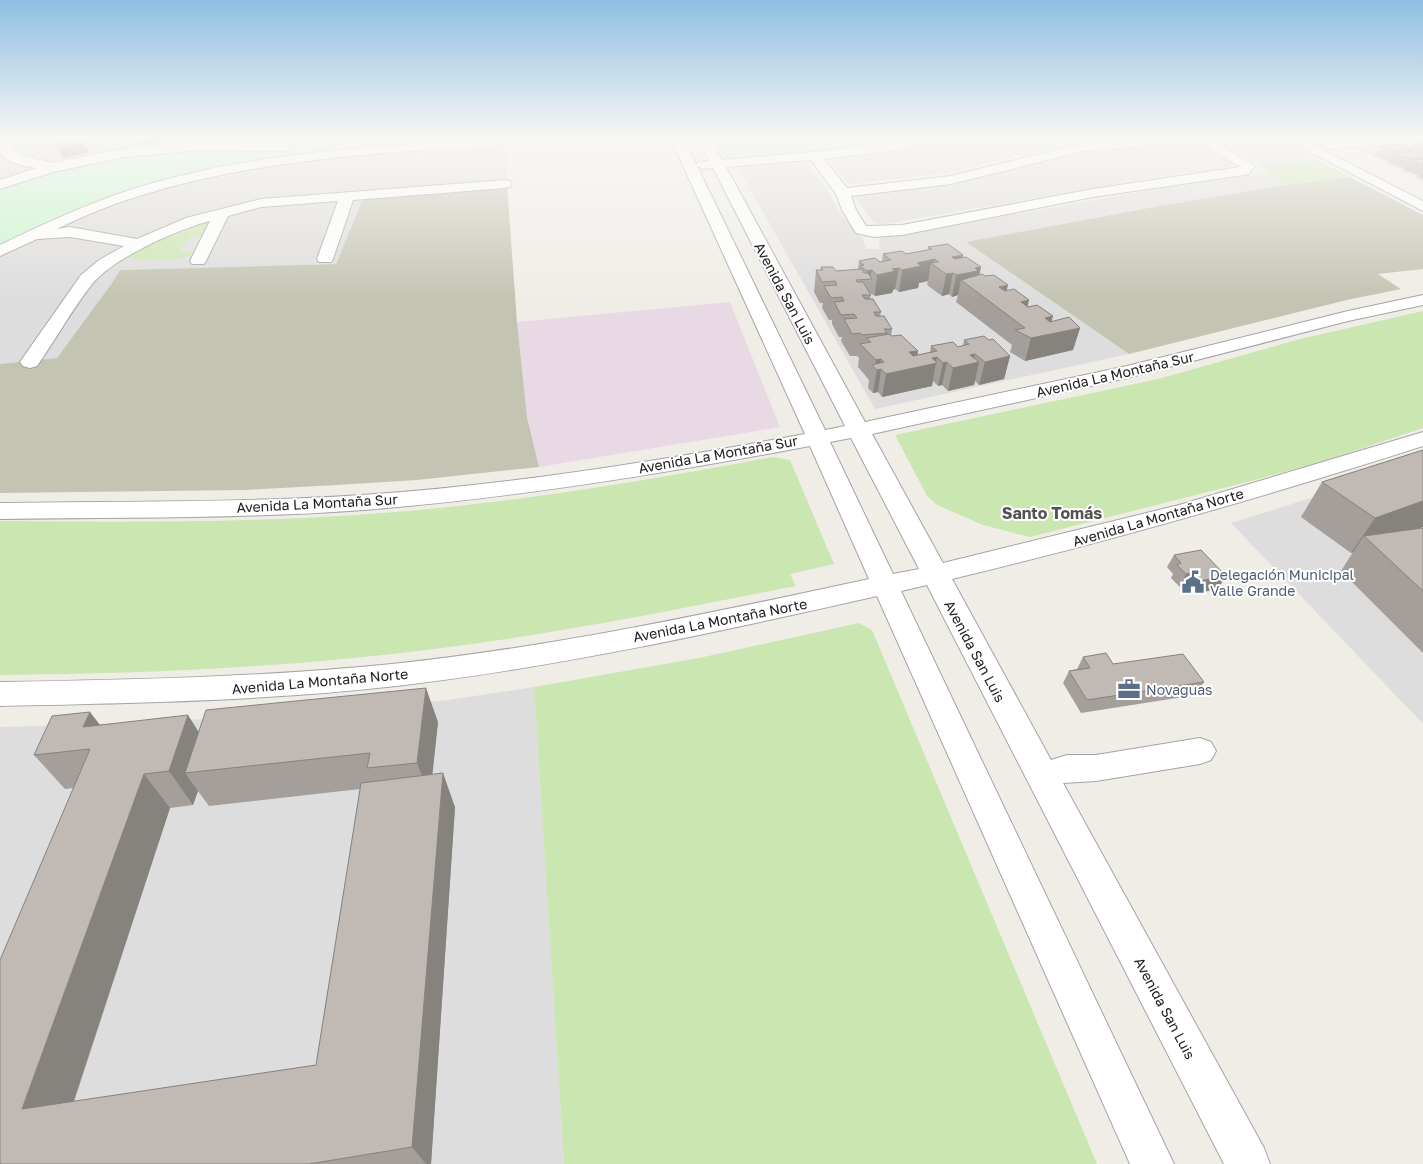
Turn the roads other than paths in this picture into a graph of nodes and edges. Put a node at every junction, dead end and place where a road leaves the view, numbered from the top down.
1 (140, 191) edge
2 (400, 191) edge
3 (701, 191) edge
4 (732, 191) edge
5 (857, 191) edge
6 (1105, 191) edge
7 (1393, 191) edge
8 (843, 193) joint
9 (348, 195) junction
10 (1423, 207) edge
11 (222, 212) junction
12 (70, 224) junction
13 (139, 244) junction
14 (0, 251) edge
15 (325, 259) dead end
16 (198, 261) dead end
17 (1423, 300) edge
18 (30, 362) dead end
19 (858, 429) junction
20 (817, 437) junction
21 (1423, 439) edge
22 (0, 511) edge
23 (935, 574) junction
24 (885, 586) junction
25 (0, 694) edge
26 (1200, 751) dead end
27 (1042, 777) junction
28 (1152, 1164) edge
29 (1248, 1164) edge

1 - 12 street
2 - 9 street
3 - 20 street
4 - 19 street, Avenida San Luis
5 - 8 street
6 - 8 street
7 - 10 street
9 - 11 street
9 - 15 street
11 - 13 street
11 - 16 street
12 - 13 street
12 - 14 street
13 - 18 street
17 - 19 street, Avenida La Montaña Sur
19 - 20 street, Avenida La Montaña Sur
19 - 23 street, Avenida San Luis
20 - 22 street, Avenida La Montaña Sur
20 - 24 street
21 - 23 street, Avenida La Montaña Norte
23 - 24 street, Avenida La Montaña Norte
23 - 27 street, Avenida San Luis
24 - 25 street, Avenida La Montaña Norte
24 - 28 street
26 - 27 street
27 - 29 street, Avenida San Luis

